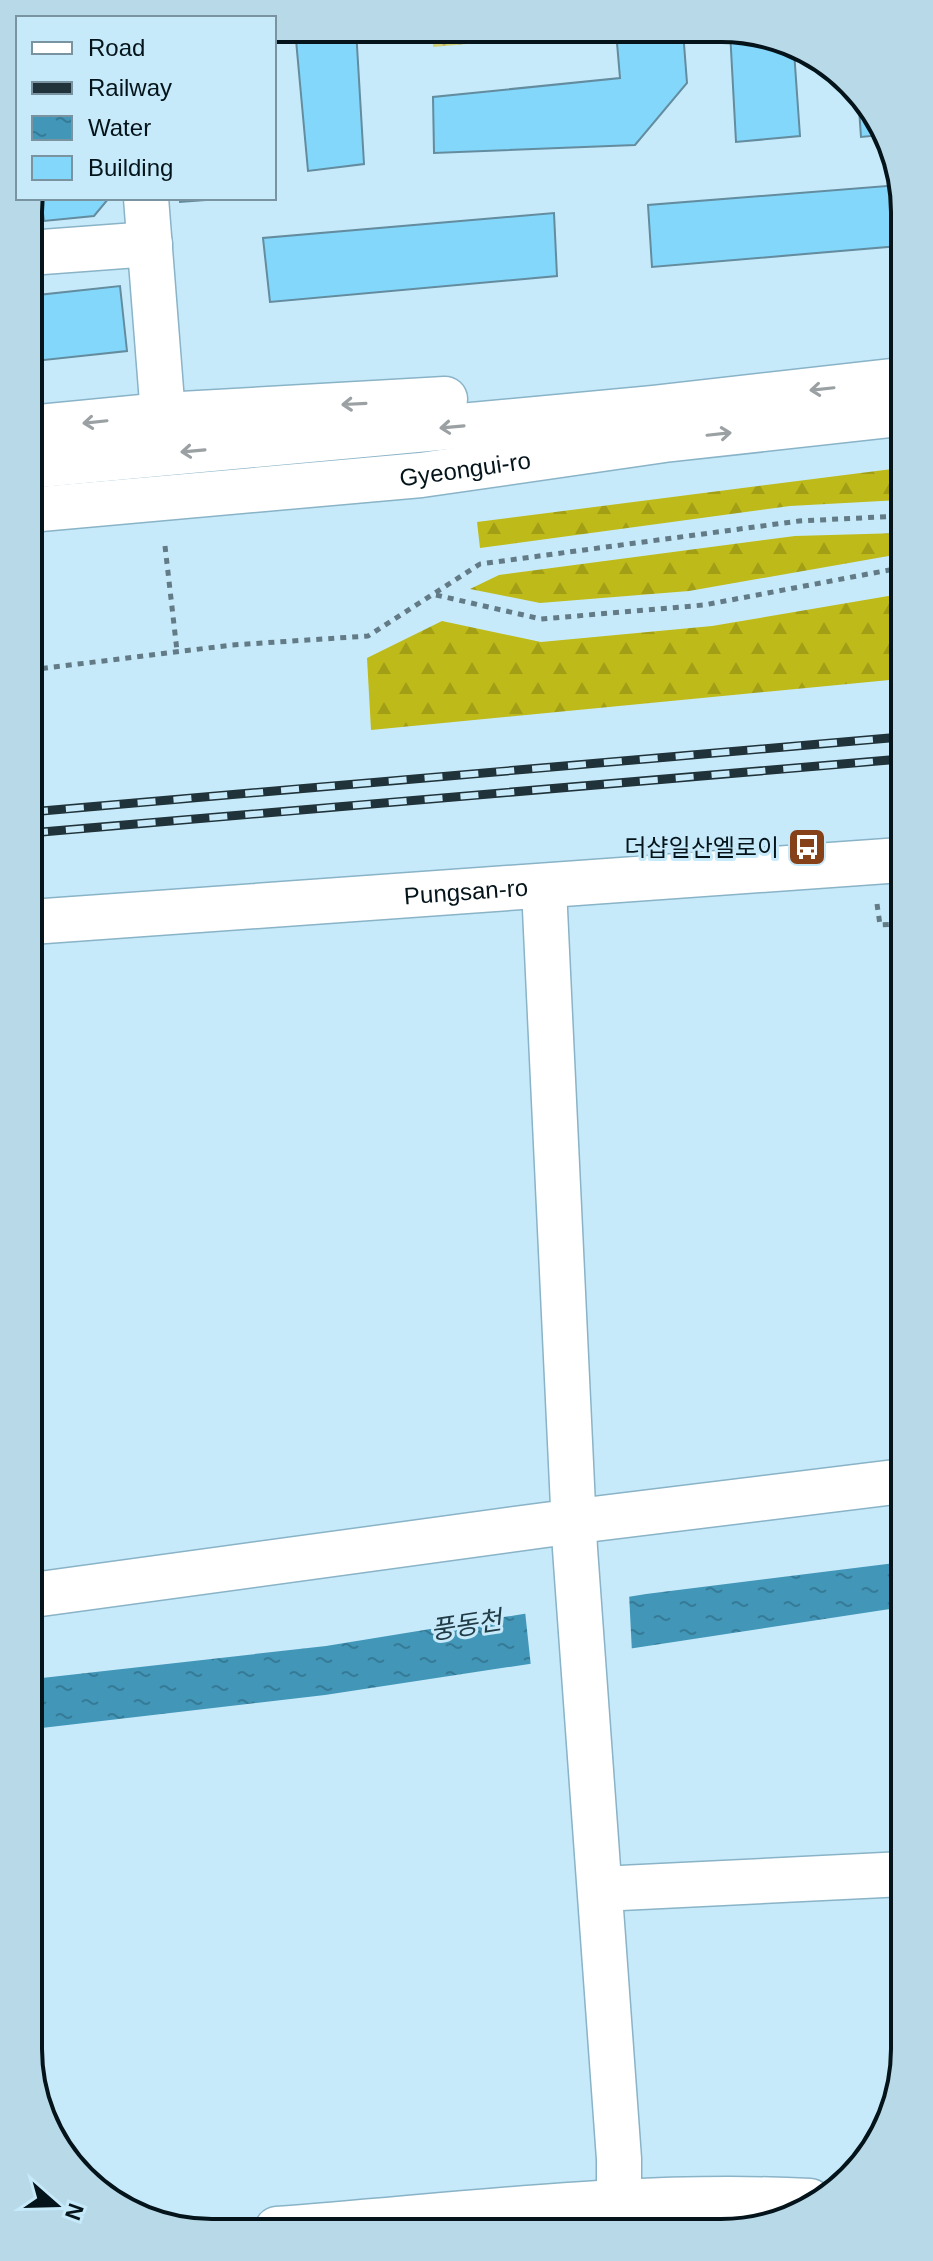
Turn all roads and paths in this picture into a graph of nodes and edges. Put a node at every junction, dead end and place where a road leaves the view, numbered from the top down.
1 (146, 200) edge
2 (150, 244) junction
3 (42, 252) edge
4 (891, 382) edge
5 (891, 414) edge
6 (163, 415) junction
7 (659, 424) junction
8 (42, 427) edge
9 (42, 465) edge
10 (42, 509) edge
11 (891, 516) edge
12 (42, 532) edge
13 (165, 546) dead end
14 (891, 570) edge
15 (436, 595) junction
16 (177, 651) junction
17 (42, 668) edge
18 (891, 861) edge
19 (544, 888) junction
20 (877, 904) dead end
21 (42, 921) edge
22 (891, 924) edge
23 (891, 1483) edge
24 (576, 1543) junction
25 (42, 1594) edge
26 (891, 1875) edge
27 (600, 1889) junction
28 (797, 2200) edge
29 (618, 2214) edge
30 (504, 2219) edge

1 - 2 street
2 - 3 street
2 - 6 street
4 -> 7 street, Gyeongui-ro
7 -> 5 street, Gyeongui-ro
7 -> 6 street
6 -> 8 street
7 -> 9 street, Gyeongui-ro
7 - 10 street, Gyeongui-ro
7 - 12 street
11 - 15 path
13 - 16 path
14 - 15 path
15 - 16 path
16 - 17 path
18 - 19 street, Pungsan-ro
19 - 21 street, Pungsan-ro
19 - 24 street
20 - 22 path
23 - 24 street
24 - 25 street
24 - 27 street
26 - 27 street
27 - 29 street
28 - 29 street
29 - 30 street

